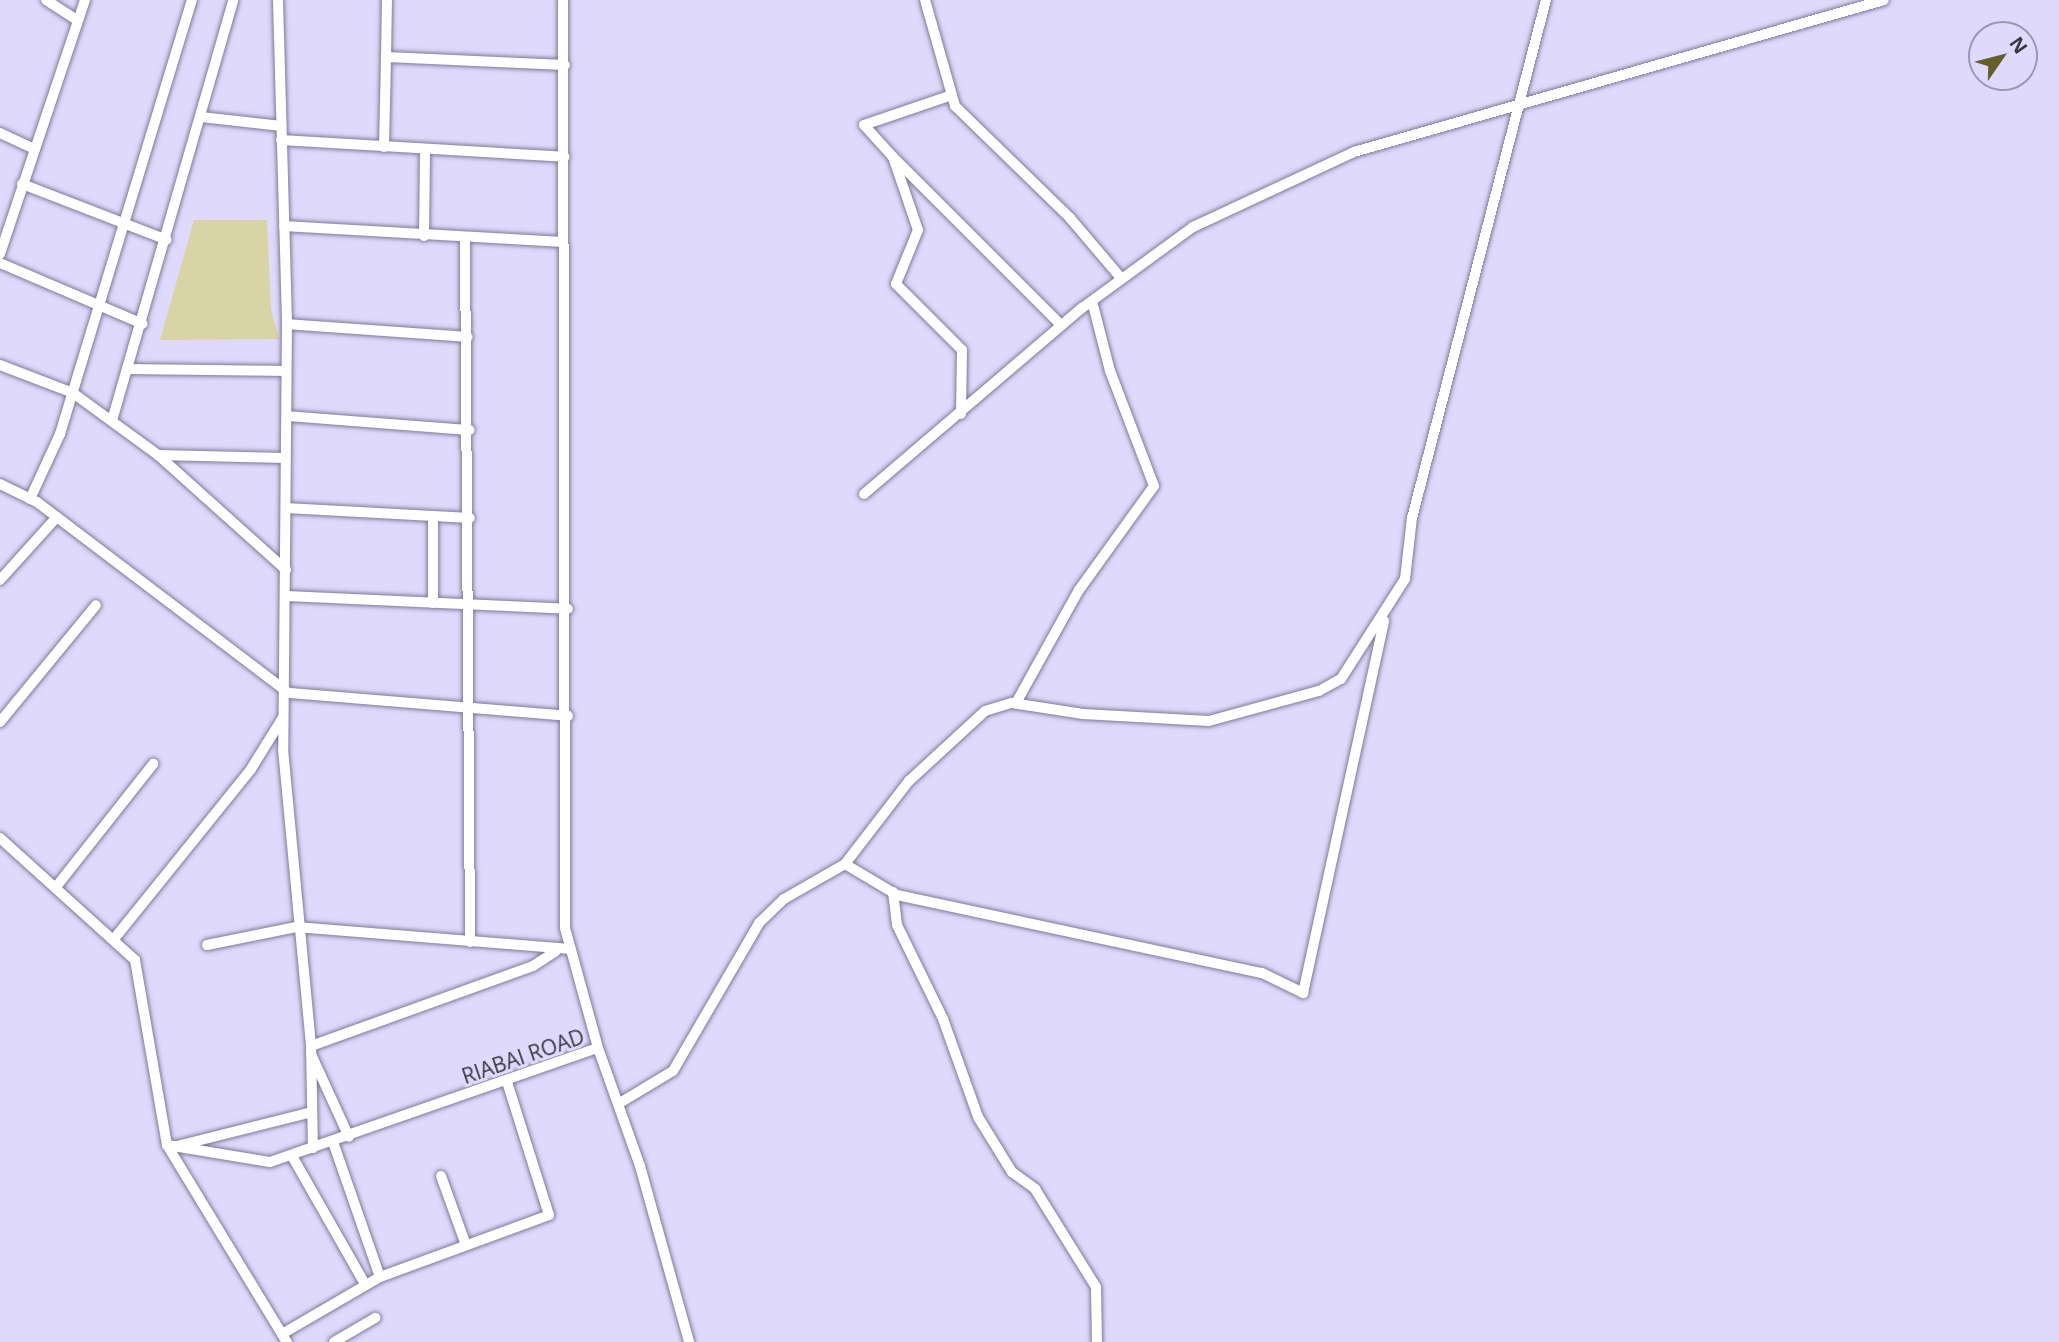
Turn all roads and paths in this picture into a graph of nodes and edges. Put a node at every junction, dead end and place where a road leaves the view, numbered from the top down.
1 (46, 0) edge
2 (85, 0) edge
3 (192, 0) edge
4 (233, 0) edge
5 (278, 0) edge
6 (387, 0) edge
7 (563, 0) edge
8 (925, 0) edge
9 (1546, 0) edge
10 (1884, 0) edge
11 (78, 21) junction
12 (386, 57) junction
13 (565, 65) junction
14 (952, 95) junction
15 (1518, 110) junction
16 (201, 117) junction
17 (281, 126) junction
18 (0, 134) edge
19 (281, 140) junction
20 (384, 147) junction
21 (34, 149) junction
22 (425, 149) junction
23 (893, 156) junction
24 (564, 157) junction
25 (22, 184) junction
26 (123, 224) junction
27 (284, 226) junction
28 (424, 236) junction
29 (465, 239) junction
30 (167, 240) junction
31 (563, 242) junction
32 (0, 254) edge
33 (0, 263) edge
34 (1121, 278) junction
35 (1092, 301) junction
36 (96, 304) junction
37 (143, 324) junction
38 (286, 324) junction
39 (1061, 325) junction
40 (468, 337) junction
41 (0, 365) edge
42 (129, 369) junction
43 (286, 370) junction
44 (73, 393) junction
45 (961, 414) junction
46 (287, 416) junction
47 (113, 417) junction
48 (469, 430) junction
49 (158, 455) junction
50 (285, 458) junction
51 (0, 484) edge
52 (864, 494) dead end
53 (30, 499) junction
54 (286, 508) junction
55 (57, 517) junction
56 (433, 517) junction
57 (470, 518) junction
58 (286, 570) junction
59 (0, 580) edge
60 (286, 596) junction
61 (433, 603) junction
62 (472, 604) junction
63 (96, 605) dead end
64 (568, 609) junction
65 (1386, 615) junction
66 (289, 693) junction
67 (1016, 703) junction
68 (473, 709) junction
69 (283, 716) junction
70 (568, 716) junction
71 (0, 722) edge
72 (153, 764) dead end
73 (0, 838) edge
74 (845, 864) junction
75 (56, 887) junction
76 (893, 892) junction
77 (296, 927) junction
78 (114, 939) junction
79 (470, 942) junction
80 (207, 945) dead end
81 (561, 950) junction
82 (598, 1048) junction
83 (311, 1050) junction
84 (507, 1082) junction
85 (618, 1104) junction
86 (312, 1112) junction
87 (349, 1137) junction
88 (333, 1142) junction
89 (170, 1146) junction
90 (313, 1147) junction
91 (292, 1157) junction
92 (441, 1176) dead end
93 (466, 1245) junction
94 (380, 1277) junction
95 (365, 1284) junction
96 (375, 1318) dead end
97 (285, 1340) edge
98 (334, 1342) edge
99 (689, 1342) edge
100 (1097, 1342) edge

1 - 11 street
2 - 11 street
3 - 26 street
4 - 16 street
5 - 17 street
6 - 12 street
7 - 13 street
8 - 14 street
9 - 15 street
10 - 15 street
11 - 21 street
12 - 13 street
12 - 20 street
13 - 24 street
14 - 23 street
14 - 34 street
15 - 34 street
15 - 65 street
16 - 17 street
16 - 30 street
17 - 19 street
18 - 21 street
19 - 20 street
19 - 27 street
20 - 22 street
21 - 25 street
22 - 24 street
22 - 28 street
23 - 39 street
23 - 45 street
24 - 31 street
25 - 26 street
25 - 32 street
26 - 30 street
26 - 36 street
27 - 28 street
27 - 38 street
28 - 29 street
29 - 31 street
29 - 40 street
30 - 37 street
31 - 64 street
33 - 36 street
34 - 35 street
35 - 39 street
35 - 67 street
36 - 37 street
36 - 44 street
37 - 42 street
38 - 40 street
38 - 43 street
39 - 45 street
40 - 48 street
41 - 44 street
42 - 43 street
42 - 47 street
43 - 46 street
44 - 47 street
44 - 53 street
45 - 52 street
46 - 48 street
46 - 50 street
47 - 49 street
48 - 57 street
49 - 50 street
49 - 58 street
50 - 54 street
51 - 53 street
53 - 55 street
54 - 56 street
54 - 58 street
55 - 59 street
55 - 66 street
56 - 57 street
56 - 61 street
57 - 62 street
58 - 60 street
60 - 61 street
60 - 66 street
61 - 62 street
62 - 64 street
62 - 68 street
63 - 71 street
64 - 70 street
65 - 67 street
65 - 76 street
66 - 68 street
66 - 69 street
67 - 74 street
68 - 70 street
68 - 79 street
69 - 77 street
69 - 78 street
70 - 81 street
72 - 75 street
73 - 75 street
74 - 76 street
74 - 85 street
75 - 78 street
76 - 100 street
77 - 79 street
77 - 80 street
77 - 83 street
78 - 89 street
79 - 81 street
81 - 82 street
81 - 83 street
82 - 84 street, RIABAI ROAD
82 - 85 street, RIABAI ROAD
83 - 86 street
83 - 87 street
84 - 87 street, RIABAI ROAD
84 - 93 street
85 - 99 street, RIABAI ROAD
86 - 89 street
86 - 90 street
87 - 88 street, RIABAI ROAD
88 - 90 street, RIABAI ROAD
88 - 94 street
89 - 91 street, RIABAI ROAD
89 - 97 street
90 - 91 street, RIABAI ROAD
91 - 95 street
92 - 93 street
93 - 94 street
94 - 95 street
95 - 97 street
96 - 98 street

